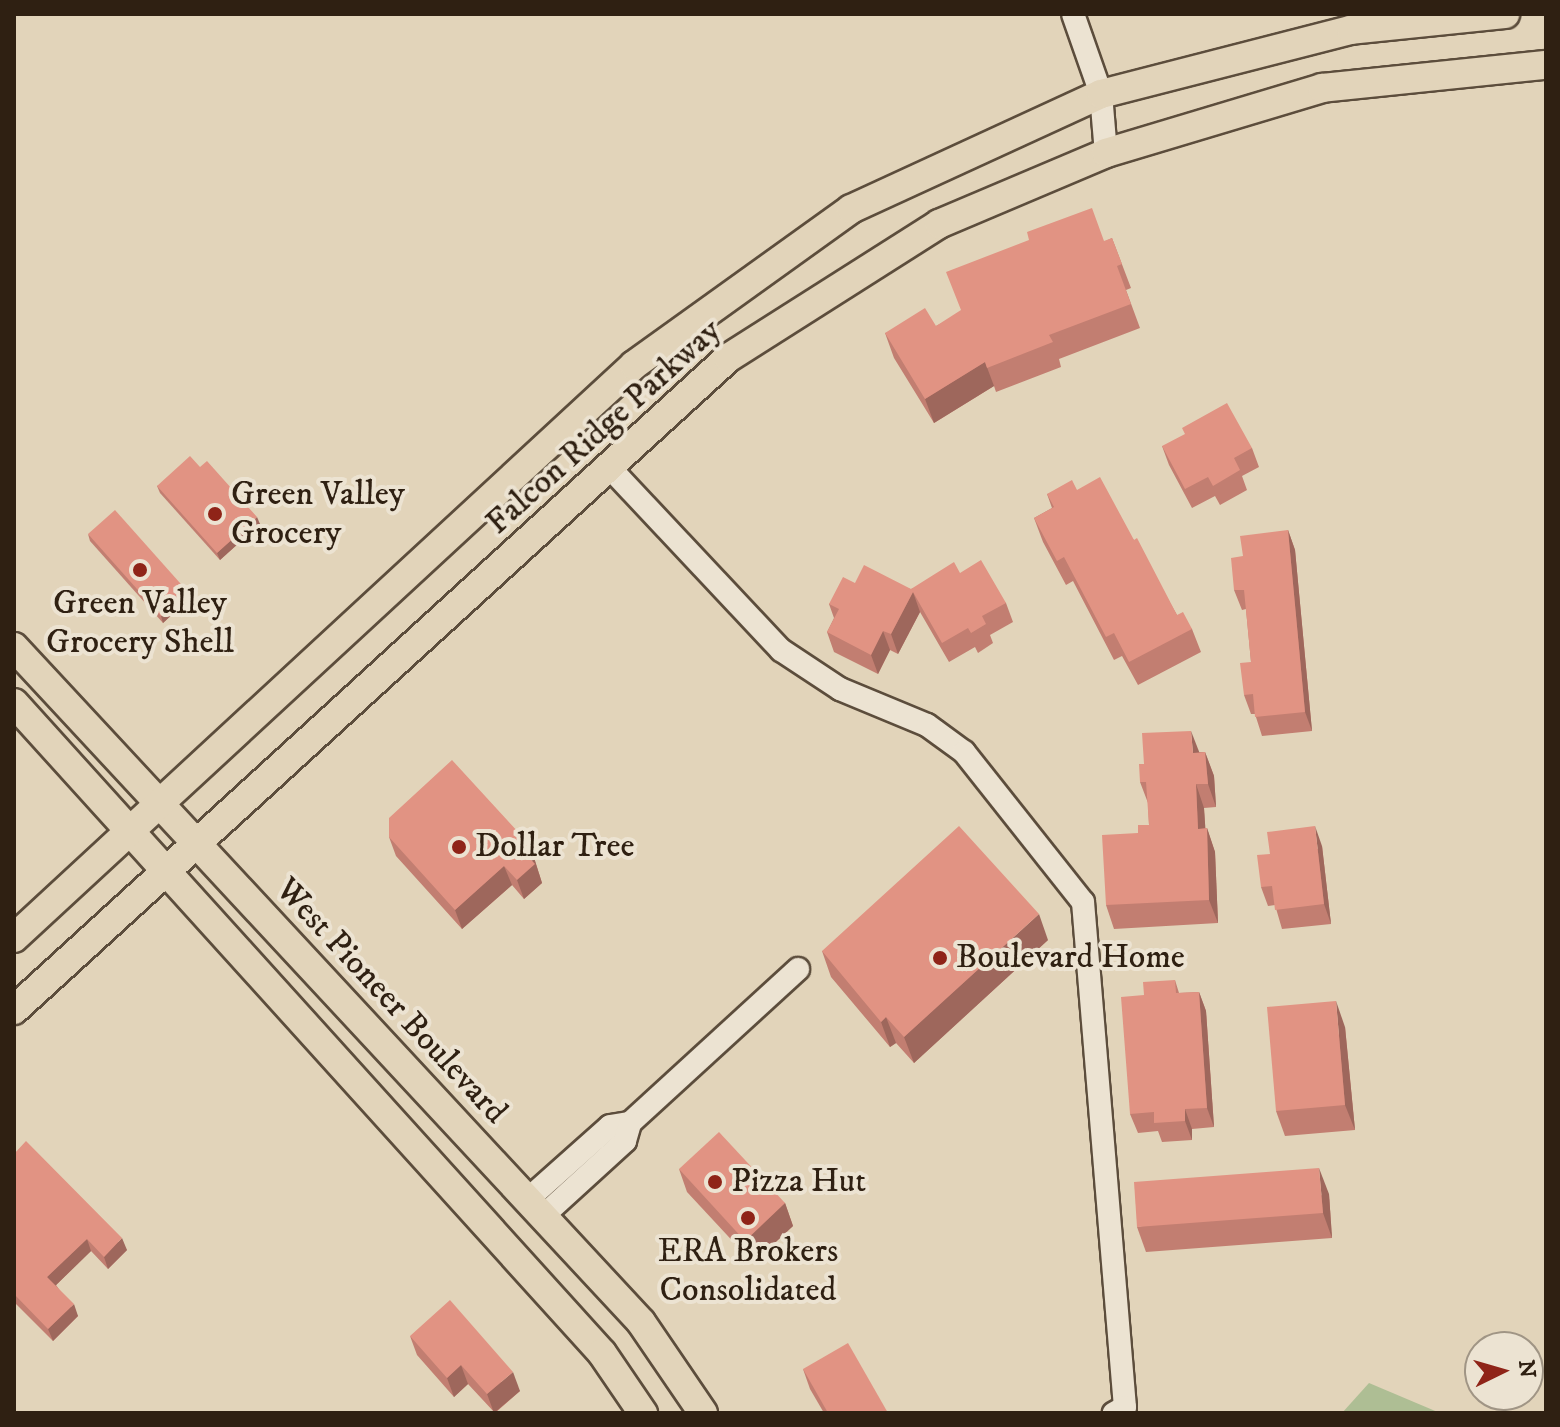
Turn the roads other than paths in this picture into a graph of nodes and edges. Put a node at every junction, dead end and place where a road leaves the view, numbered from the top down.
1 (1073, 14) edge
2 (1505, 14) edge
3 (1546, 65) edge
4 (1101, 94) junction
5 (1106, 153) junction
6 (610, 468) junction
7 (14, 647) edge
8 (14, 703) edge
9 (160, 805) junction
10 (131, 832) junction
11 (194, 843) junction
12 (166, 869) junction
13 (14, 938) edge
14 (798, 969) dead end
15 (14, 1010) edge
16 (535, 1208) junction
17 (643, 1413) edge
18 (703, 1413) edge
19 (1114, 1413) edge

1 - 4 street
2 - 4 main road, Falcon Ridge Parkway
3 - 5 main road, Falcon Ridge Parkway
4 - 5 street
4 - 9 main road, Falcon Ridge Parkway
5 - 6 main road, Falcon Ridge Parkway
6 - 11 main road, Falcon Ridge Parkway
6 - 19 street
7 - 9 main road, West Pioneer Boulevard
8 - 10 main road
9 - 10 main road, Falcon Ridge Parkway
9 - 11 main road, West Pioneer Boulevard
10 - 12 main road
10 - 13 main road, Falcon Ridge Parkway
11 - 12 main road, Falcon Ridge Parkway
11 - 16 main road, West Pioneer Boulevard
12 - 15 main road, Falcon Ridge Parkway
12 - 17 main road
14 - 16 street
16 - 18 main road, West Pioneer Boulevard

